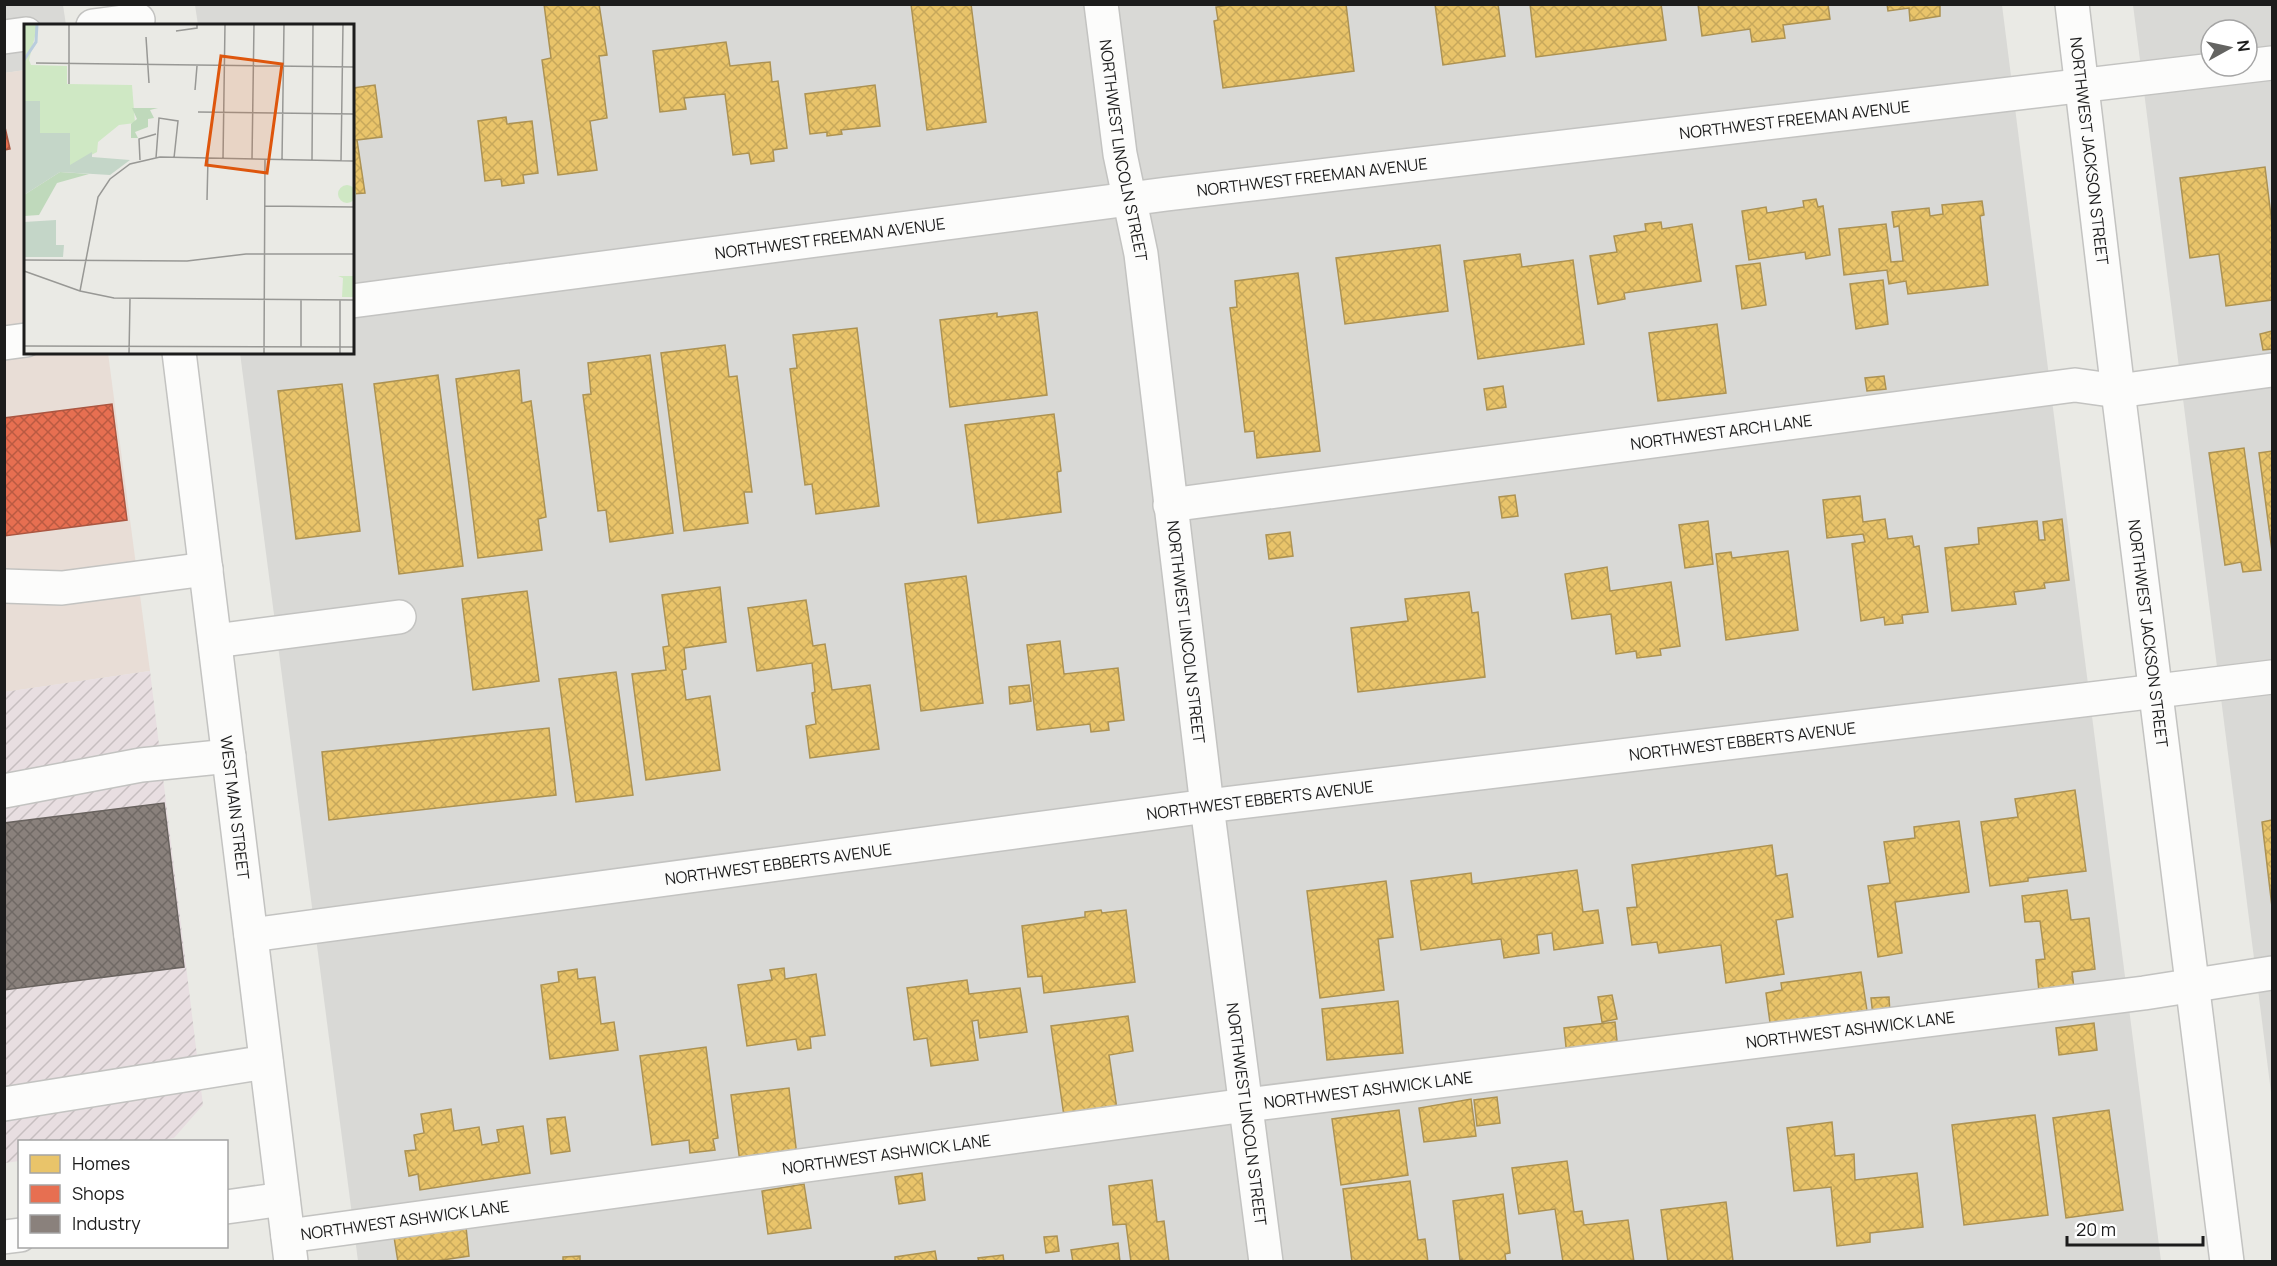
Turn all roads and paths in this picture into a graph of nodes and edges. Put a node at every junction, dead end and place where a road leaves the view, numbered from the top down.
1 (1101, 4) edge
2 (2072, 4) edge
3 (137, 17) edge
4 (103, 24) edge
5 (24, 34) edge
6 (4, 37) edge
7 (2272, 63) edge
8 (2081, 87) junction
9 (1130, 199) junction
10 (354, 301) edge
11 (24, 340) edge
12 (4, 343) edge
13 (179, 354) edge
14 (2272, 370) edge
15 (2118, 391) junction
16 (1170, 505) junction
17 (206, 568) junction
18 (4, 586) edge
19 (399, 617) dead end
20 (215, 641) junction
21 (2272, 677) edge
22 (2155, 692) junction
23 (229, 756) junction
24 (4, 791) edge
25 (1207, 806) junction
26 (251, 935) junction
27 (2272, 973) edge
28 (2193, 985) junction
29 (266, 1062) junction
30 (4, 1104) edge
31 (1246, 1105) junction
32 (283, 1199) junction
33 (228, 1207) edge
34 (289, 1249) edge
35 (1266, 1262) edge
36 (2227, 1262) edge

1 - 9 street, NORTHWEST LINCOLN STREET
2 - 8 street, NORTHWEST JACKSON STREET
3 - 4 street
5 - 6 street
7 - 8 street, NORTHWEST FREEMAN AVENUE
8 - 9 street, NORTHWEST FREEMAN AVENUE
8 - 15 street, NORTHWEST JACKSON STREET
9 - 10 street, NORTHWEST FREEMAN AVENUE
9 - 16 street, NORTHWEST LINCOLN STREET
11 - 12 street
13 - 17 street, WEST MAIN STREET
14 - 15 street, NORTHWEST ARCH LANE
15 - 16 street, NORTHWEST ARCH LANE
15 - 22 street, NORTHWEST JACKSON STREET
16 - 25 street, NORTHWEST LINCOLN STREET
17 - 18 street
17 - 20 street, WEST MAIN STREET
19 - 20 street
20 - 23 street, WEST MAIN STREET
21 - 22 street, NORTHWEST EBBERTS AVENUE
22 - 25 street, NORTHWEST EBBERTS AVENUE
22 - 28 street, NORTHWEST JACKSON STREET
23 - 24 street
23 - 26 street, WEST MAIN STREET
25 - 26 street, NORTHWEST EBBERTS AVENUE
25 - 31 street, NORTHWEST LINCOLN STREET
26 - 29 street, WEST MAIN STREET
27 - 28 street, NORTHWEST ASHWICK LANE
28 - 31 street, NORTHWEST ASHWICK LANE
28 - 36 street, NORTHWEST JACKSON STREET
29 - 30 street
29 - 32 street, WEST MAIN STREET
31 - 34 street, NORTHWEST ASHWICK LANE
31 - 35 street, NORTHWEST LINCOLN STREET
32 - 33 street
32 - 34 street, WEST MAIN STREET

